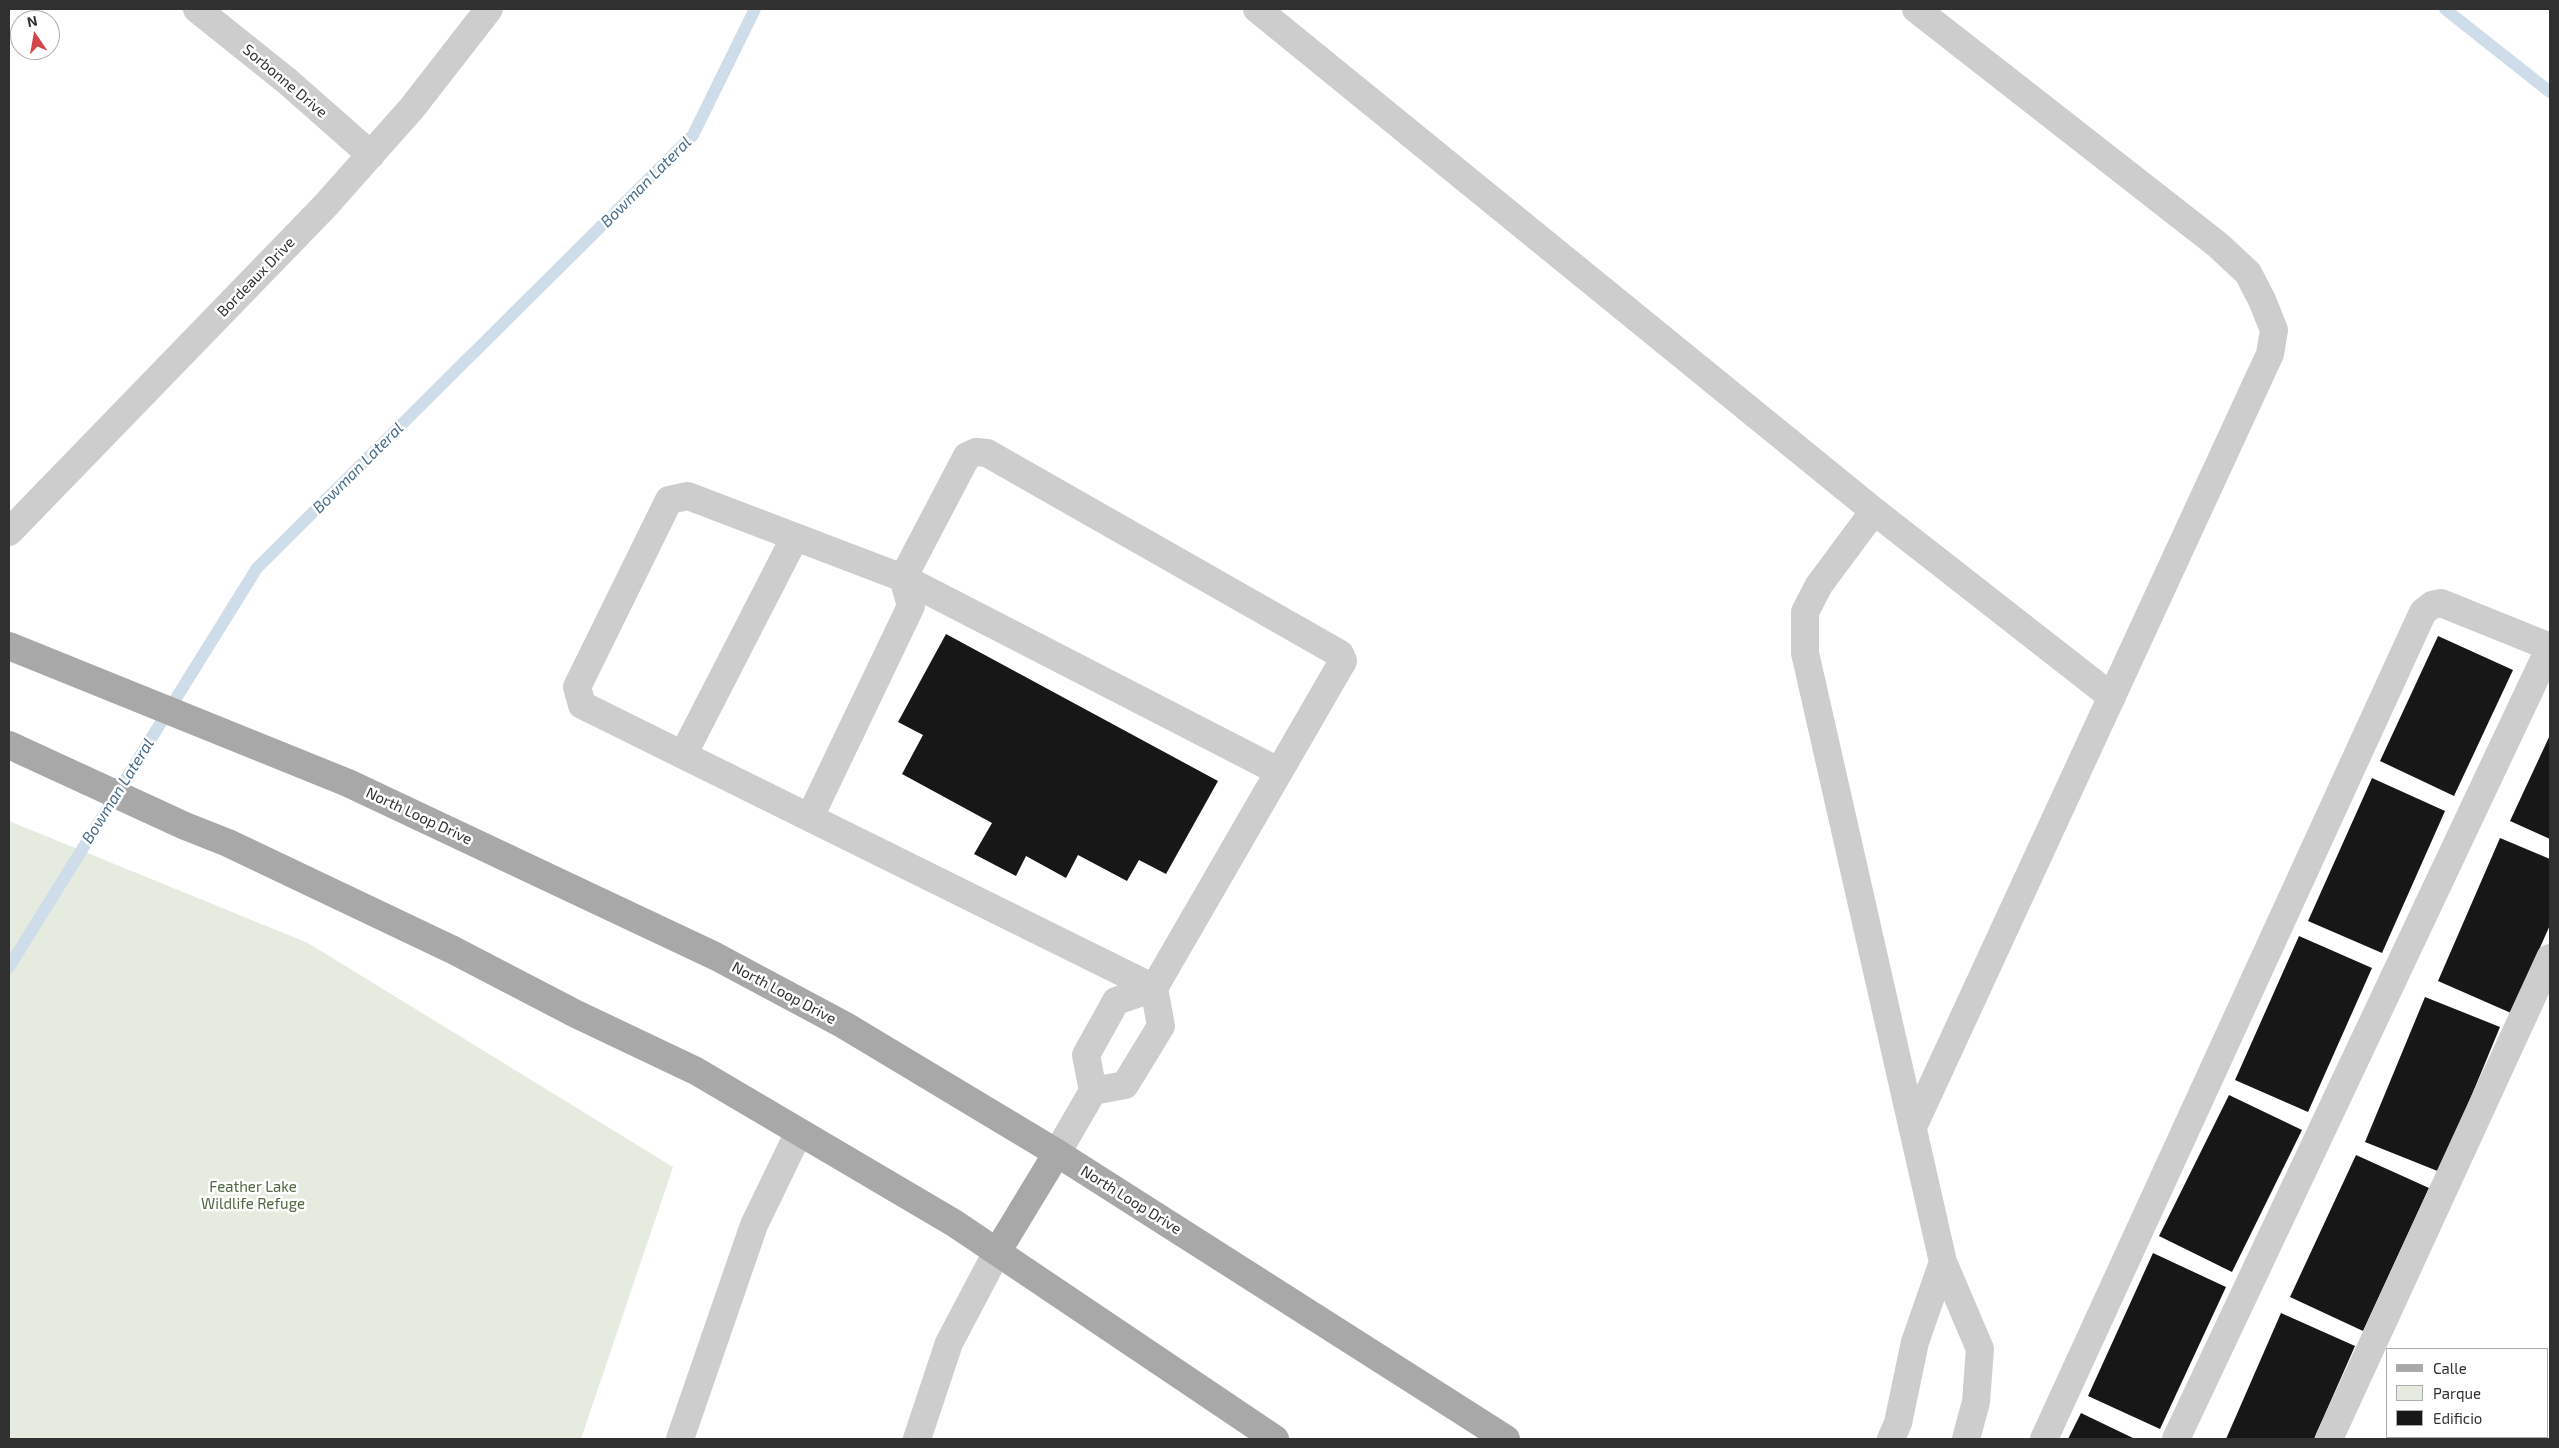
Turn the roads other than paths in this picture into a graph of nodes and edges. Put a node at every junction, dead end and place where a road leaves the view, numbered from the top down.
1 (197, 9) edge
2 (488, 9) edge
3 (1257, 9) edge
4 (1916, 9) edge
5 (371, 155) junction
6 (1874, 511) junction
7 (9, 532) edge
8 (795, 537) junction
9 (904, 578) junction
10 (12, 647) edge
11 (2550, 647) edge
12 (2112, 697) junction
13 (9, 746) edge
14 (684, 755) junction
15 (1278, 771) junction
16 (810, 817) junction
17 (2550, 958) edge
18 (1154, 988) junction
19 (2544, 989) edge
20 (1093, 1091) junction
21 (1913, 1127) junction
22 (799, 1132) junction
23 (1057, 1153) junction
24 (997, 1252) junction
25 (1943, 1262) junction
26 (680, 1439) edge
27 (917, 1439) edge
28 (1275, 1439) edge
29 (1506, 1439) edge
30 (1891, 1439) edge
31 (1966, 1439) edge
32 (2044, 1439) edge
33 (2176, 1439) edge
34 (2329, 1439) edge

1 - 5 street, Sorbonne Drive
2 - 5 street, Bordeaux Drive
3 - 6 street
4 - 12 street
5 - 7 street, Bordeaux Drive
6 - 12 street
6 - 21 street
8 - 9 street
8 - 14 street
8 - 14 street
9 - 15 street
9 - 15 street
9 - 16 street
10 - 23 main road, North Loop Drive
11 - 32 street
11 - 33 street
12 - 21 street
13 - 22 main road
14 - 16 street
15 - 18 street
16 - 18 street
17 - 19 street
18 - 20 street
18 - 20 street
19 - 34 street
20 - 23 street
21 - 25 street
22 - 24 main road
22 - 26 street
23 - 24 main road
23 - 29 main road, North Loop Drive
24 - 27 street
24 - 28 main road
25 - 30 street
25 - 31 street

